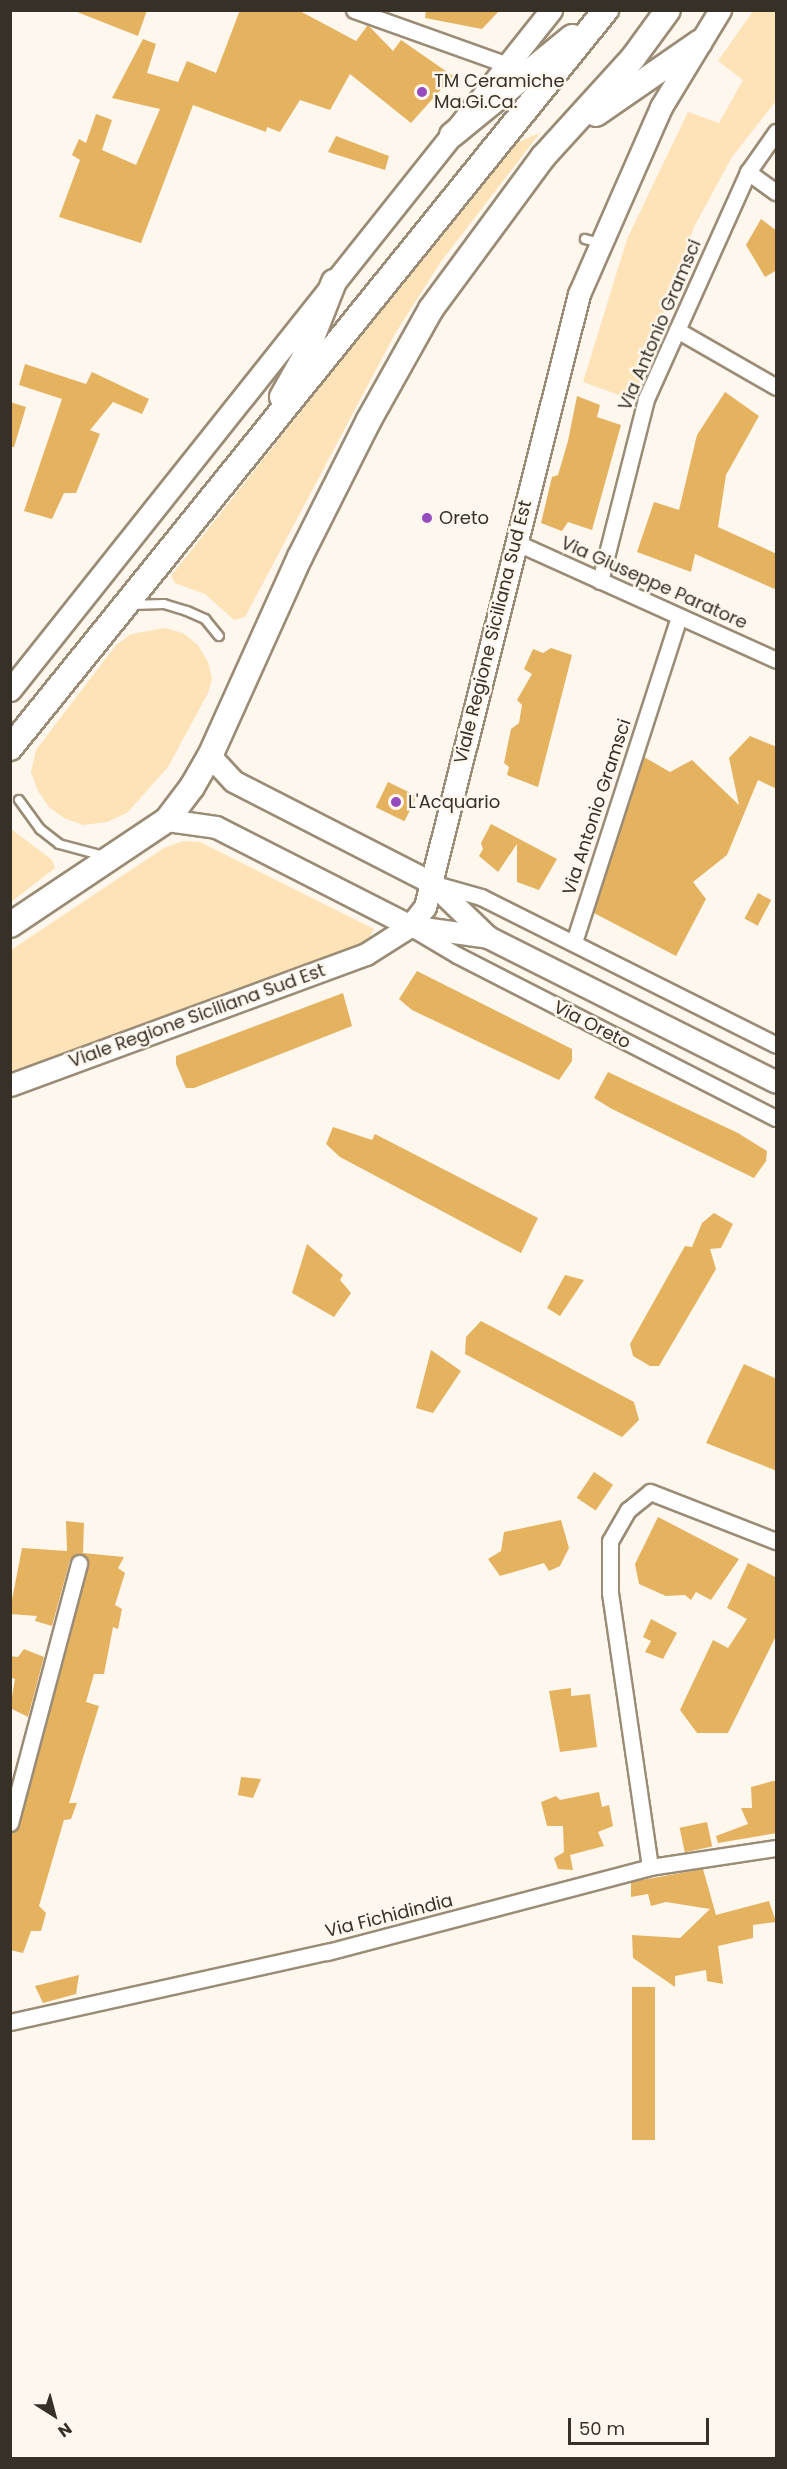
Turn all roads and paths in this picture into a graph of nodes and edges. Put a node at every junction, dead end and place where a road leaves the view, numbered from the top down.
1 (354, 10) edge
2 (551, 10) edge
3 (605, 10) edge
4 (668, 10) edge
5 (720, 10) edge
6 (700, 42) junction
7 (508, 65) junction
8 (777, 132) edge
9 (452, 135) junction
10 (543, 157) junction
11 (748, 172) junction
12 (777, 192) edge
13 (334, 282) junction
14 (677, 330) junction
15 (777, 387) edge
16 (247, 460) junction
17 (515, 542) junction
18 (600, 581) junction
19 (128, 605) junction
20 (679, 616) junction
21 (219, 636) dead end
22 (777, 660) edge
23 (67, 680) junction
24 (10, 690) edge
25 (10, 723) edge
26 (10, 748) edge
27 (210, 756) junction
28 (19, 800) dead end
29 (167, 820) junction
30 (111, 857) junction
31 (432, 883) junction
32 (10, 925) edge
33 (410, 926) junction
34 (488, 937) junction
35 (574, 942) junction
36 (777, 1045) edge
37 (777, 1082) edge
38 (10, 1085) edge
39 (777, 1119) edge
40 (777, 1541) edge
41 (79, 1563) dead end
42 (10, 1823) edge
43 (777, 1848) edge
44 (650, 1867) junction
45 (10, 2022) edge

1 - 7 street
2 - 7 street
3 - 9 main road
3 - 16 main road
4 - 10 main road
5 - 6 street, Viale Regione Siciliana Sud Est
6 - 10 main road
6 - 17 street, Viale Regione Siciliana Sud Est
7 - 9 street
8 - 11 street, Via Antonio Gramsci
9 - 13 street
10 - 27 main road
11 - 12 street
11 - 14 street, Via Antonio Gramsci
13 - 16 main road
13 - 24 street
14 - 15 street
14 - 18 street, Via Antonio Gramsci
16 - 19 main road
17 - 18 street, Via Giuseppe Paratore
17 - 31 street, Viale Regione Siciliana Sud Est
18 - 20 street, Via Giuseppe Paratore
19 - 21 lane
19 - 23 main road
20 - 22 street, Via Giuseppe Paratore
20 - 35 street, Via Antonio Gramsci
23 - 25 main road
23 - 26 main road
27 - 29 main road
27 - 31 street
28 - 30 lane
29 - 30 main road
29 - 33 street
30 - 32 main road
31 - 33 street, Viale Regione Siciliana Sud Est
31 - 34 street
31 - 35 street
33 - 34 street
33 - 38 street, Viale Regione Siciliana Sud Est
33 - 39 street, Via Oreto
34 - 37 street, Via Oreto
35 - 36 street
40 - 44 street
41 - 42 street
43 - 44 street, Via Fichidindia
44 - 45 street, Via Fichidindia

